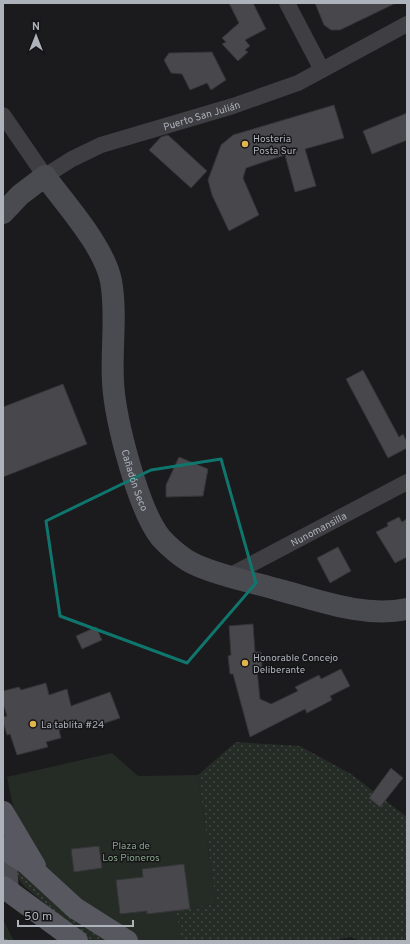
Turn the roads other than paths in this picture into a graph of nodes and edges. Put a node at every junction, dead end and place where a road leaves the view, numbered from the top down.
1 (287, 3) edge
2 (407, 24) edge
3 (322, 70) junction
4 (3, 115) edge
5 (45, 176) junction
6 (3, 213) edge
7 (407, 482) edge
8 (229, 576) junction
9 (407, 609) edge
10 (3, 812) edge
11 (4, 843) edge
12 (39, 874) junction
13 (6, 889) edge
14 (77, 941) edge
15 (127, 941) edge

1 - 3 street
2 - 3 street, Puerto San Julián
3 - 5 street, Puerto San Julián
4 - 5 street
5 - 6 street, Puerto San Julián
5 - 8 street, Cañadón Seco
7 - 8 street, Nunomansilla
8 - 9 street, Cañadón Seco
10 - 12 main road
11 - 12 main road
11 - 13 street
12 - 15 main road
13 - 14 main road

